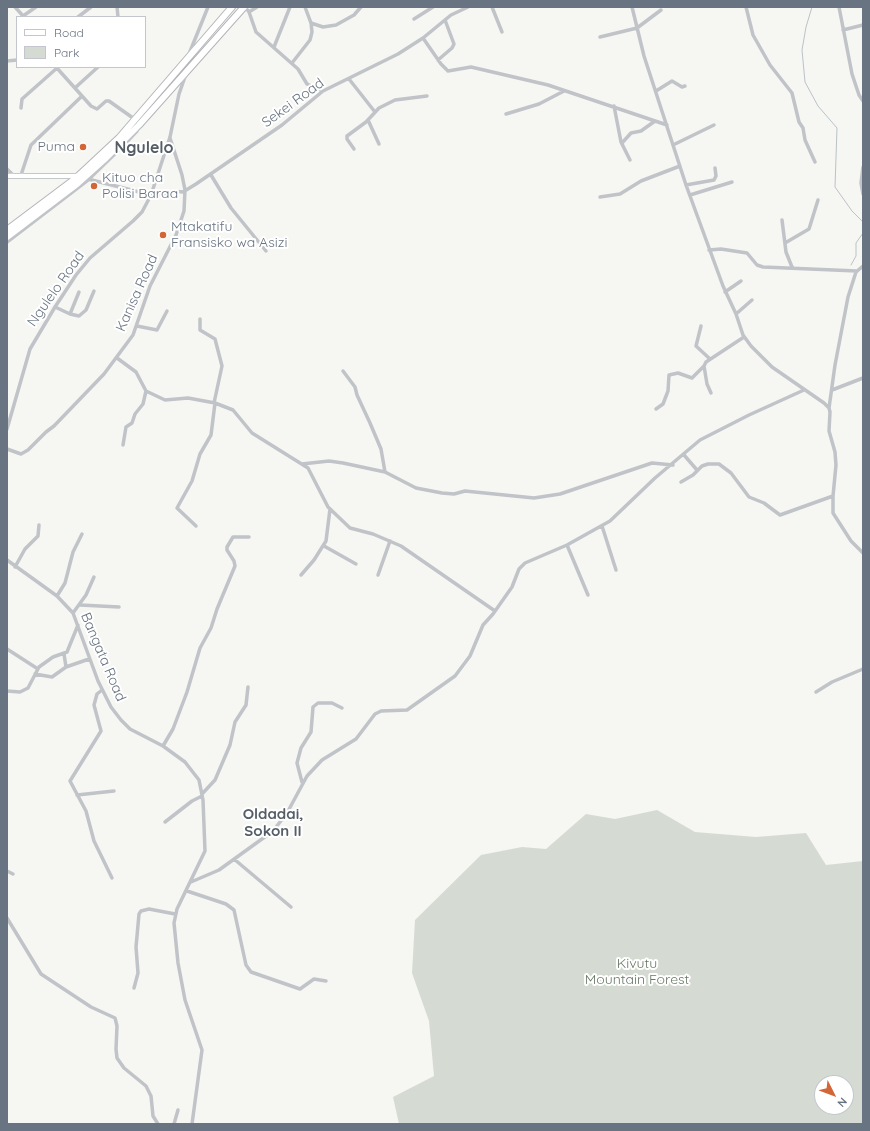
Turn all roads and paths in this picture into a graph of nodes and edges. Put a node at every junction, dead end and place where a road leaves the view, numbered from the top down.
1 (15, 7) edge
2 (36, 7) edge
3 (91, 7) edge
4 (208, 7) edge
5 (232, 7) edge
6 (244, 7) edge
7 (257, 7) edge
8 (290, 7) edge
9 (305, 7) edge
10 (360, 7) edge
11 (433, 7) edge
12 (468, 7) edge
13 (492, 7) edge
14 (632, 7) edge
15 (746, 7) edge
16 (839, 7) edge
17 (661, 10) dead end
18 (249, 12) junction
19 (226, 15) junction
20 (23, 16) edge
21 (25, 16) edge
22 (79, 16) edge
23 (414, 19) dead end
24 (231, 20) junction
25 (445, 20) junction
26 (311, 23) junction
27 (863, 26) edge
28 (638, 28) junction
29 (843, 30) junction
30 (502, 32) dead end
31 (600, 36) dead end
32 (423, 38) junction
33 (274, 47) junction
34 (438, 60) junction
35 (292, 63) junction
36 (187, 64) junction
37 (56, 68) edge
38 (58, 68) edge
39 (97, 68) edge
40 (349, 79) junction
41 (685, 86) dead end
42 (76, 87) junction
43 (171, 88) junction
44 (323, 91) junction
45 (564, 91) junction
46 (656, 91) junction
47 (179, 94) junction
48 (427, 96) dead end
49 (81, 97) junction
50 (863, 102) edge
51 (614, 106) junction
52 (21, 108) dead end
53 (375, 112) junction
54 (506, 114) dead end
55 (133, 118) dead end
56 (368, 120) junction
57 (655, 121) junction
58 (667, 125) junction
59 (714, 125) dead end
60 (170, 137) junction
61 (622, 143) junction
62 (379, 144) dead end
63 (673, 145) junction
64 (354, 149) dead end
65 (630, 160) dead end
66 (815, 162) dead end
67 (680, 166) junction
68 (863, 167) edge
69 (715, 168) dead end
70 (7, 169) edge
71 (20, 174) junction
72 (211, 175) junction
73 (9, 176) edge
74 (83, 178) junction
75 (732, 182) dead end
76 (686, 185) junction
77 (185, 190) junction
78 (151, 194) junction
79 (863, 194) edge
80 (690, 195) junction
81 (600, 197) dead end
82 (818, 200) dead end
83 (782, 220) dead end
84 (7, 230) edge
85 (7, 236) edge
86 (7, 242) edge
87 (785, 243) junction
88 (266, 250) dead end
89 (709, 250) junction
90 (863, 266) edge
91 (792, 267) junction
92 (857, 271) junction
93 (741, 281) dead end
94 (94, 291) dead end
95 (79, 292) dead end
96 (725, 292) junction
97 (752, 300) dead end
98 (55, 307) junction
99 (167, 311) dead end
100 (70, 314) junction
101 (736, 314) junction
102 (200, 319) dead end
103 (137, 326) junction
104 (700, 326) dead end
105 (744, 337) junction
106 (117, 358) junction
107 (710, 359) junction
108 (704, 366) junction
109 (343, 371) dead end
110 (863, 378) edge
111 (804, 390) junction
112 (832, 390) junction
113 (146, 391) junction
114 (711, 393) dead end
115 (215, 403) junction
116 (829, 408) junction
117 (656, 409) dead end
118 (7, 429) edge
119 (123, 445) dead end
120 (7, 449) edge
121 (684, 455) junction
122 (302, 464) junction
123 (673, 465) junction
124 (697, 470) junction
125 (385, 472) junction
126 (681, 482) dead end
127 (832, 496) junction
128 (330, 509) junction
129 (39, 525) dead end
130 (196, 526) dead end
131 (602, 526) junction
132 (82, 534) dead end
133 (249, 537) dead end
134 (390, 541) junction
135 (567, 545) junction
136 (324, 546) junction
137 (863, 553) edge
138 (7, 560) edge
139 (356, 564) dead end
140 (15, 567) junction
141 (616, 570) dead end
142 (301, 575) dead end
143 (378, 575) dead end
144 (94, 577) dead end
145 (588, 595) dead end
146 (58, 596) junction
147 (80, 605) junction
148 (119, 607) dead end
149 (495, 611) junction
150 (73, 613) junction
151 (78, 624) junction
152 (7, 649) edge
153 (64, 654) junction
154 (89, 659) junction
155 (66, 666) junction
156 (38, 669) junction
157 (863, 669) edge
158 (35, 674) junction
159 (248, 688) dead end
160 (102, 690) junction
161 (7, 691) edge
162 (816, 692) dead end
163 (342, 708) dead end
164 (163, 746) junction
165 (302, 782) junction
166 (114, 791) dead end
167 (77, 795) junction
168 (202, 795) junction
169 (165, 822) dead end
170 (234, 859) junction
171 (7, 871) edge
172 (13, 874) dead end
173 (112, 878) dead end
174 (191, 882) junction
175 (187, 891) junction
176 (291, 907) dead end
177 (175, 914) junction
178 (7, 918) edge
179 (326, 981) dead end
180 (134, 988) dead end
181 (178, 1110) dead end
182 (158, 1124) edge
183 (174, 1124) edge
184 (192, 1124) edge

1 - 20 street
2 - 21 street
3 - 22 street
4 - 36 street, Ngulelo Road
5 - 19 highway
6 - 18 street
6 - 24 highway
7 - 18 street
8 - 33 street
9 - 26 street
10 - 26 street
11 - 23 street
12 - 25 street, Sekei Road
13 - 30 street
14 - 28 street
15 - 66 street
16 - 29 street
17 - 28 street
18 - 33 street
19 - 24 highway
19 - 36 highway
24 - 36 highway
25 - 32 street, Sekei Road
25 - 34 street
26 - 35 street
27 - 29 street
28 - 31 street
28 - 46 street
29 - 50 street
32 - 34 street
32 - 40 street, Sekei Road
33 - 35 street
34 - 45 street
35 - 44 street
36 - 43 highway
36 - 47 street, Ngulelo Road
36 - 74 highway
37 - 52 street
38 - 42 street
39 - 42 street
40 - 44 street, Sekei Road
40 - 53 street
41 - 46 street
42 - 49 street
43 - 47 street
43 - 74 highway
44 - 72 street, Sekei Road
45 - 51 street
45 - 54 street
46 - 58 street
47 - 60 street, Ngulelo Road
48 - 53 street
49 - 55 street
49 - 71 street
51 - 57 street
51 - 61 street
53 - 56 street
56 - 62 street
56 - 64 street
57 - 58 street
57 - 61 street
58 - 63 street
59 - 63 street
60 - 77 street, Kanisa Road
60 - 78 street, Ngulelo Road
61 - 65 street
63 - 67 street
67 - 76 street
67 - 81 street
68 - 79 street
69 - 76 street
70 - 73 street
71 - 73 street
71 - 74 street
72 - 77 street, Sekei Road
72 - 88 street
74 - 78 street
74 - 84 highway
74 - 85 highway
74 - 86 street
75 - 80 street
76 - 80 street
77 - 78 street, Sekei Road
77 - 103 street, Kanisa Road
78 - 98 street, Ngulelo Road
80 - 89 street
82 - 87 street
83 - 87 street
87 - 91 street
89 - 91 street
89 - 96 street
90 - 92 street
91 - 92 street
92 - 112 street
93 - 96 street
94 - 100 street
95 - 100 street
96 - 101 street
97 - 101 street
98 - 100 street
98 - 118 street, Ngulelo Road
99 - 103 street
101 - 105 street
102 - 115 street
103 - 106 street, Kanisa Road
104 - 107 street
105 - 107 street
105 - 111 street
106 - 113 street
106 - 120 street, Kanisa Road
107 - 108 street
108 - 114 street
108 - 117 street
109 - 125 street
110 - 112 street
111 - 116 street
111 - 121 street
112 - 116 street
113 - 115 street
113 - 119 street
115 - 122 street
115 - 130 street
116 - 127 street
121 - 123 street
121 - 124 street
122 - 125 street
122 - 128 street
123 - 125 street
123 - 131 street
124 - 126 street
124 - 127 street
127 - 137 street
128 - 134 street
128 - 136 street
129 - 140 street
131 - 135 street
131 - 141 street
132 - 146 street
133 - 164 street
134 - 143 street
134 - 149 street
135 - 145 street
135 - 149 street
136 - 139 street
136 - 142 street
138 - 140 street, Bangata Road
140 - 146 street, Bangata Road
144 - 147 street
146 - 150 street, Bangata Road
147 - 148 street
147 - 150 street
149 - 165 street
150 - 151 street, Bangata Road
151 - 153 street
151 - 154 street, Bangata Road
152 - 156 street
153 - 155 street
153 - 156 street
154 - 155 street
154 - 160 street, Bangata Road
155 - 158 street
156 - 158 street
157 - 162 street
158 - 161 street
159 - 168 street
160 - 164 street, Bangata Road
160 - 167 street
163 - 165 street
164 - 168 street, Bangata Road
165 - 170 street
166 - 167 street
167 - 173 street
168 - 169 street
168 - 174 street, Bangata Road
170 - 174 street
170 - 176 street
171 - 172 street
174 - 175 street, Bangata Road
175 - 177 street, Bangata Road
175 - 179 street
177 - 180 street
177 - 184 street
178 - 182 street
181 - 183 street

